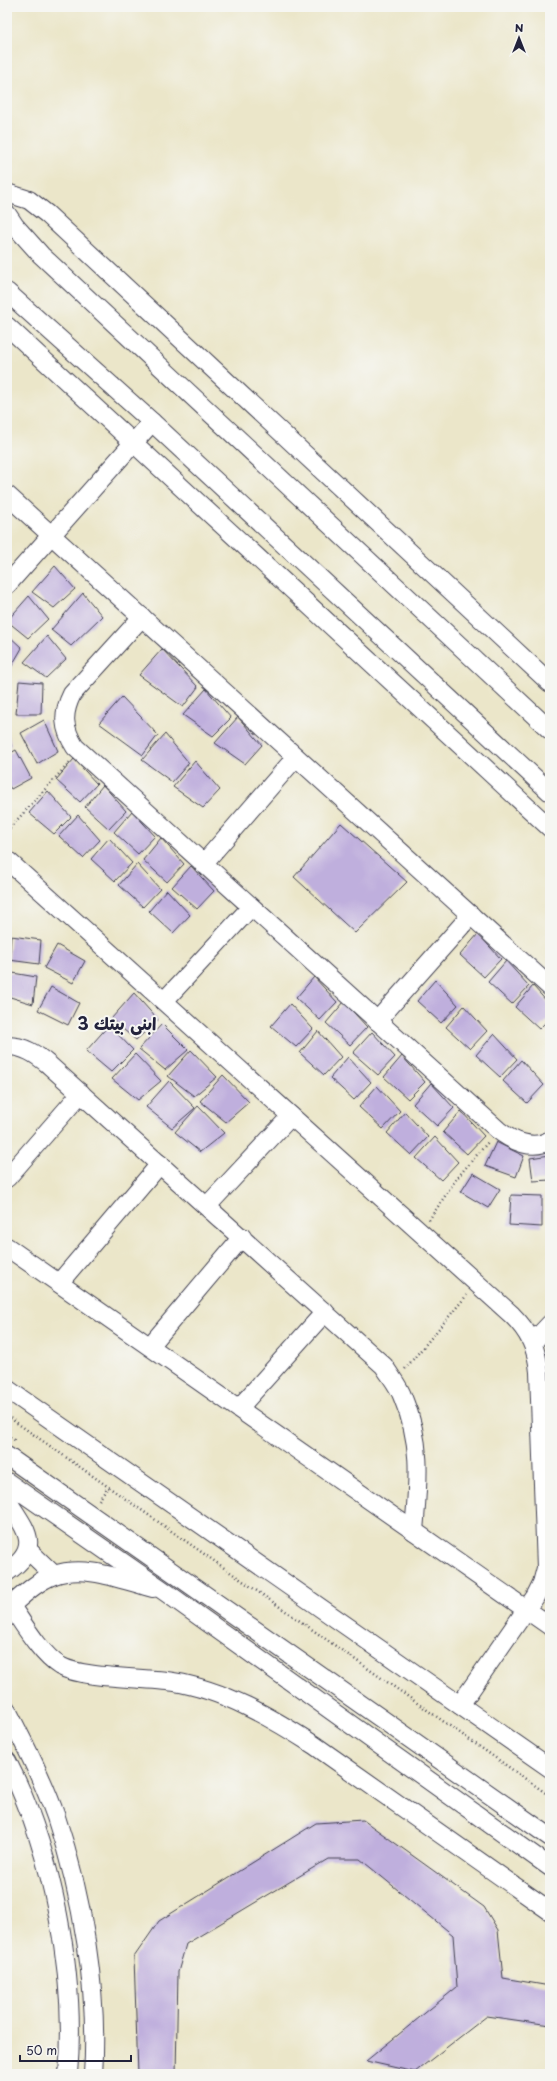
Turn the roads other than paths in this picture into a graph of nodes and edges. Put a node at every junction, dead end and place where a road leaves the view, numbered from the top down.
1 (7, 193) edge
2 (7, 214) edge
3 (7, 292) edge
4 (7, 326) edge
5 (152, 422) junction
6 (134, 442) junction
7 (7, 495) edge
8 (51, 535) junction
9 (7, 585) edge
10 (142, 617) junction
11 (550, 683) edge
12 (550, 730) edge
13 (296, 757) junction
14 (550, 792) edge
15 (550, 828) edge
16 (7, 860) edge
17 (203, 864) junction
18 (250, 907) junction
19 (471, 915) junction
20 (550, 987) edge
21 (164, 1001) junction
22 (377, 1021) junction
23 (7, 1046) edge
24 (80, 1093) junction
25 (291, 1116) junction
26 (550, 1140) edge
27 (160, 1164) junction
28 (7, 1178) edge
29 (207, 1206) junction
30 (242, 1237) junction
31 (7, 1247) edge
32 (59, 1283) junction
33 (325, 1312) junction
34 (550, 1324) edge
35 (533, 1342) junction
36 (150, 1346) junction
37 (7, 1389) edge
38 (238, 1408) junction
39 (7, 1456) edge
40 (7, 1482) edge
41 (7, 1500) edge
42 (414, 1531) junction
43 (28, 1550) junction
44 (7, 1572) edge
45 (54, 1575) junction
46 (164, 1591) junction
47 (8, 1605) edge
48 (527, 1610) junction
49 (550, 1626) edge
50 (460, 1705) junction
51 (327, 1707) junction
52 (7, 1710) edge
53 (377, 1716) junction
54 (7, 1760) edge
55 (550, 1768) edge
56 (550, 1837) edge
57 (550, 1867) edge
58 (550, 1911) edge
59 (68, 2074) edge
60 (93, 2074) edge

1 - 11 street
2 - 12 street
3 - 5 street
4 - 6 street
5 - 6 street
5 - 14 street
6 - 8 street
6 - 15 street
7 - 8 street
8 - 9 street
8 - 10 street
10 - 13 street
10 - 17 street
13 - 17 street
13 - 19 street
16 - 21 street
17 - 18 street
18 - 21 street
18 - 22 street
19 - 20 street
19 - 22 street
21 - 25 street
22 - 26 street
23 - 24 street
24 - 27 street
24 - 28 street
25 - 29 street
25 - 35 street
27 - 29 street
27 - 32 street
29 - 30 street
30 - 33 street
30 - 36 street
31 - 32 street
32 - 36 street
33 - 38 street
33 - 42 street
34 - 35 street
35 - 48 street
36 - 38 street
37 - 50 street
38 - 42 street
39 - 53 street
40 - 46 street
41 - 43 street
42 - 48 street
43 - 44 street
43 - 45 street
45 - 46 street
45 - 47 street
46 - 51 street
47 - 58 street
48 - 49 street
48 - 50 street
50 - 55 street
51 - 53 street
51 - 57 street
52 - 60 street
53 - 56 street
54 - 59 street

